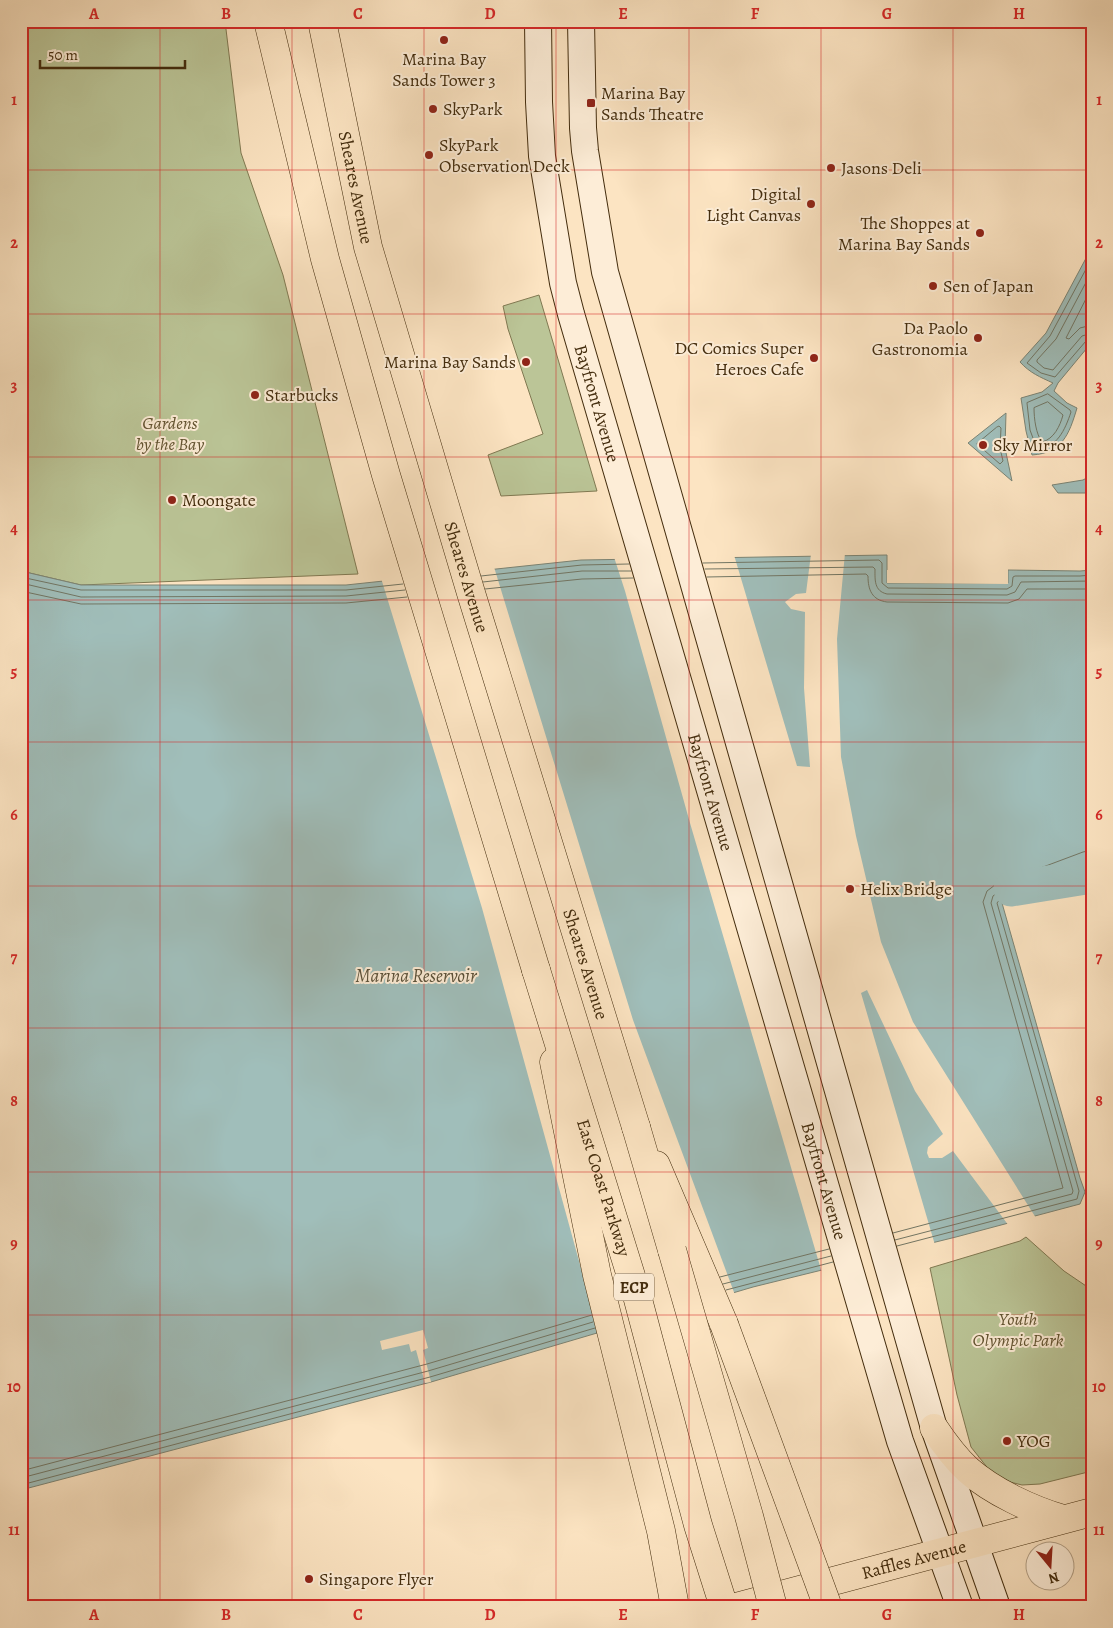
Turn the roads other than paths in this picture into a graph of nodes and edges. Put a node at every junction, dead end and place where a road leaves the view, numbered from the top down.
1 (268, 21) edge
2 (322, 21) edge
3 (538, 21) edge
4 (581, 21) edge
5 (536, 970) junction
6 (636, 1126) junction
7 (934, 1428) junction
8 (1092, 1512) edge
9 (1063, 1519) junction
10 (975, 1543) junction
11 (941, 1552) junction
12 (675, 1607) edge
13 (724, 1607) edge
14 (736, 1607) edge
15 (773, 1607) edge
16 (828, 1607) edge
17 (960, 1607) edge
18 (997, 1607) edge

1 - 5 main road
2 - 6 main road, Sheares Avenue
3 - 11 main road, Bayfront Avenue
4 - 7 main road, Bayfront Avenue
5 - 12 main road
5 - 13 main road, East Coast Parkway / ECP
6 - 15 main road, ECP, bridge
6 - 16 main road, bridge
7 - 9 main road
7 - 10 main road, Bayfront Avenue
8 - 9 main road, Raffles Avenue
9 - 10 main road, Raffles Avenue
10 - 11 main road, Raffles Avenue
10 - 18 main road, Bayfront Avenue
11 - 14 main road, Raffles Avenue
11 - 17 main road, Bayfront Avenue

